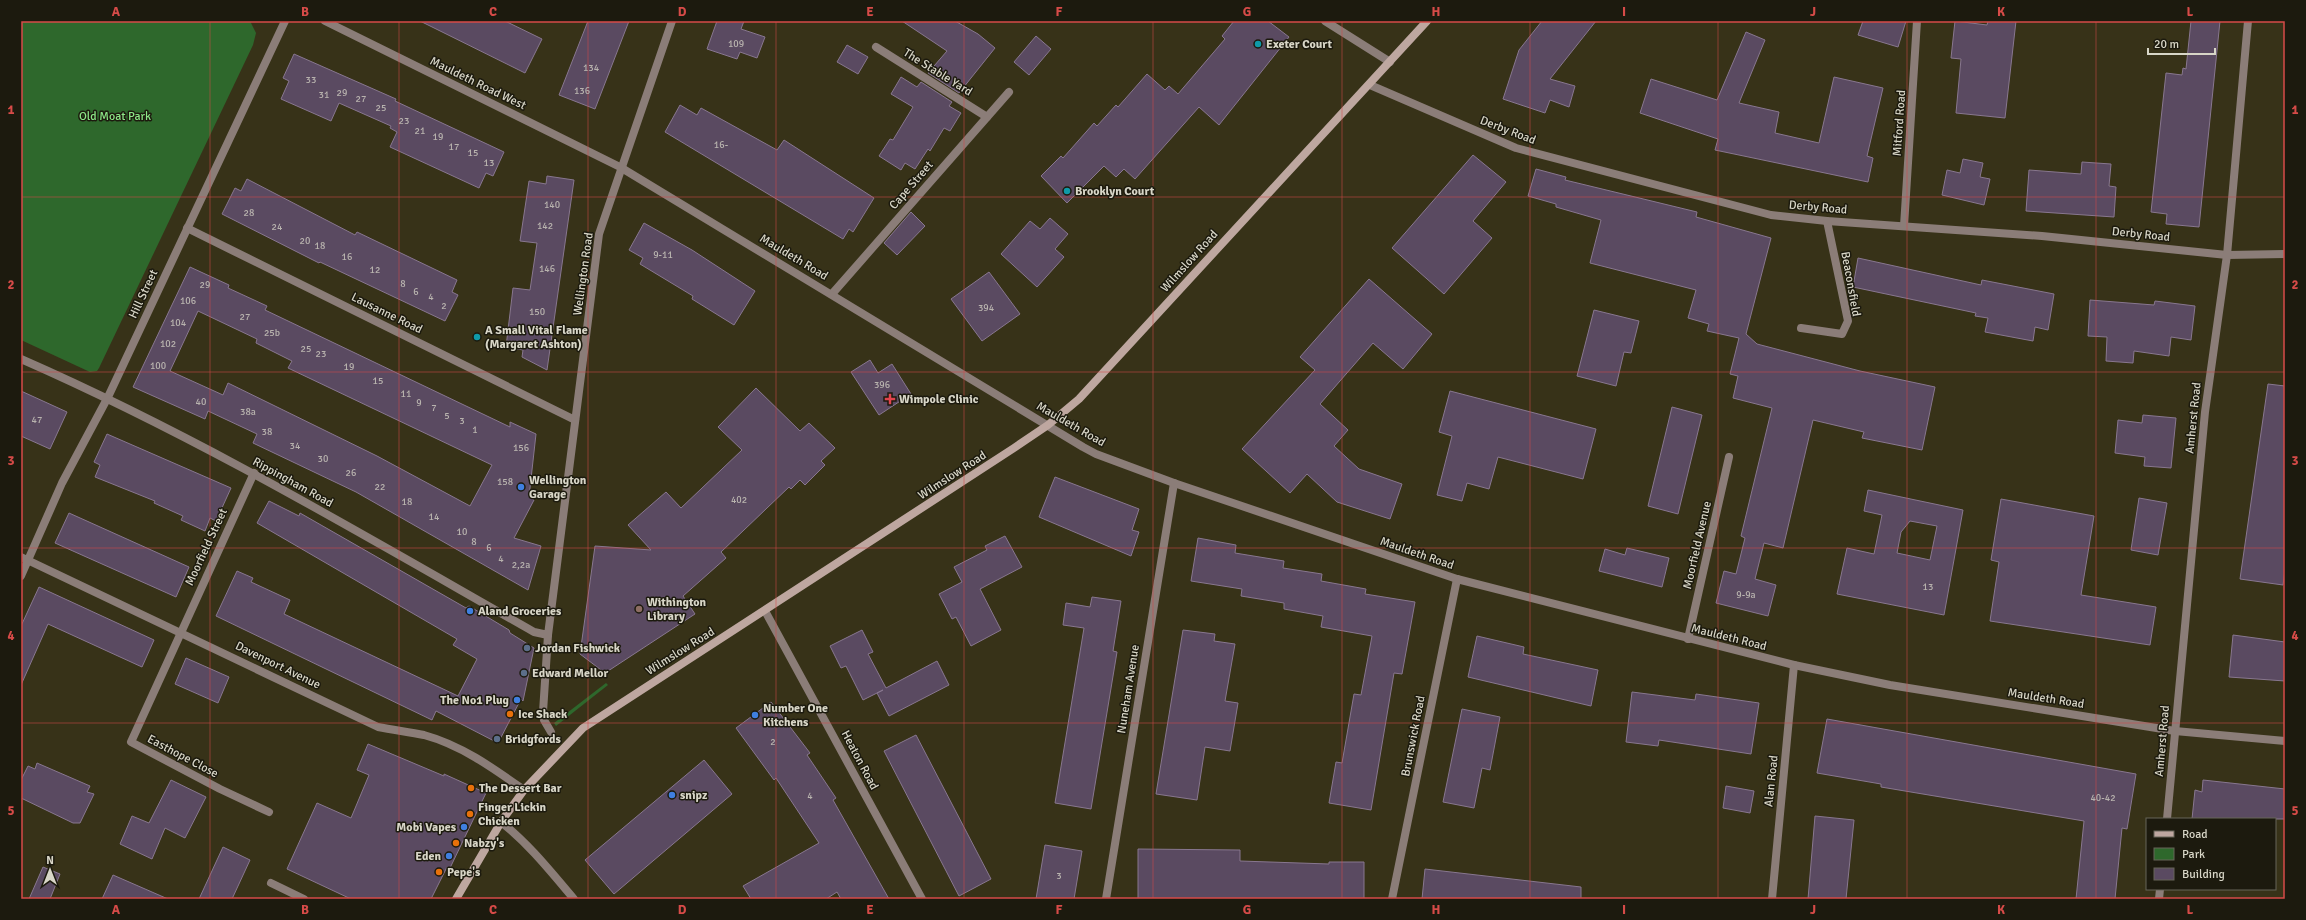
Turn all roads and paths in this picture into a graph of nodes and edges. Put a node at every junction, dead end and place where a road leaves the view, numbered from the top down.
1 (285, 21) edge
2 (325, 21) edge
3 (672, 21) edge
4 (1325, 21) edge
5 (1427, 21) edge
6 (1917, 21) edge
7 (2248, 21) edge
8 (876, 47) dead end
9 (1390, 62) junction
10 (1370, 85) junction
11 (1009, 92) dead end
12 (987, 117) junction
13 (620, 167) junction
14 (1827, 221) junction
15 (1904, 226) junction
16 (187, 228) junction
17 (2285, 254) edge
18 (2227, 255) junction
19 (832, 294) junction
20 (1801, 328) dead end
21 (21, 358) edge
22 (108, 397) junction
23 (575, 420) junction
24 (1048, 425) junction
25 (1729, 457) dead end
26 (254, 473) junction
27 (1174, 483) junction
28 (24, 559) edge
29 (21, 576) edge
30 (1457, 579) junction
31 (765, 611) junction
32 (180, 631) junction
33 (548, 635) junction
34 (1688, 639) junction
35 (1794, 665) junction
36 (2175, 731) junction
37 (551, 732) dead end
38 (2285, 741) edge
39 (524, 790) junction
40 (269, 812) dead end
41 (2167, 818) edge
42 (501, 822) junction
43 (271, 884) dead end
44 (304, 899) edge
45 (456, 899) edge
46 (574, 899) edge
47 (922, 899) edge
48 (1106, 899) edge
49 (1392, 899) edge
50 (1772, 899) edge

1 - 16 street, Hill Street
2 - 13 street, Mauldeth Road West
3 - 13 street, Wellington Road
4 - 9 street
5 - 9 main road, Wilmslow Road
6 - 15 street, Mitford Road
7 - 18 street, Amherst Road
8 - 12 street, The Stable Yard
9 - 10 main road, Wilmslow Road
10 - 14 street, Derby Road
10 - 24 main road, Wilmslow Road
11 - 12 street, Cape Street
12 - 19 street, Cape Street
13 - 19 street, Mauldeth Road
13 - 23 street, Wellington Road
14 - 15 street, Derby Road
14 - 20 street, Beaconsfield
15 - 18 street, Derby Road
16 - 22 street, Hill Street
16 - 23 street, Lausanne Road
17 - 18 street, Derby Road
18 - 36 street, Amherst Road
19 - 24 street, Mauldeth Road
21 - 22 street, Rippingham Road
22 - 26 street, Rippingham Road
22 - 28 street, Hill Street
23 - 33 street, Wellington Road
24 - 27 street, Mauldeth Road
24 - 31 main road, Wilmslow Road
25 - 34 street, Moorfield Avenue
26 - 32 street, Moorfield Street
26 - 33 street, Rippingham Road
27 - 30 street, Mauldeth Road
27 - 48 street, Nuneham Avenue
28 - 29 street, Hill Street
28 - 32 street, Davenport Avenue
30 - 34 street, Mauldeth Road
30 - 49 street, Brunswick Road
31 - 39 main road, Wilmslow Road
31 - 47 street, Heaton Road
32 - 39 street, Davenport Avenue
32 - 40 street, Easthope Close
33 - 37 street, Wellington Road
34 - 35 street, Mauldeth Road
35 - 36 street, Mauldeth Road
35 - 50 street, Alan Road
36 - 38 street, Mauldeth Road
36 - 41 street, Amherst Road
39 - 42 main road, Wilmslow Road
42 - 45 main road, Wilmslow Road
42 - 46 street
43 - 44 street

